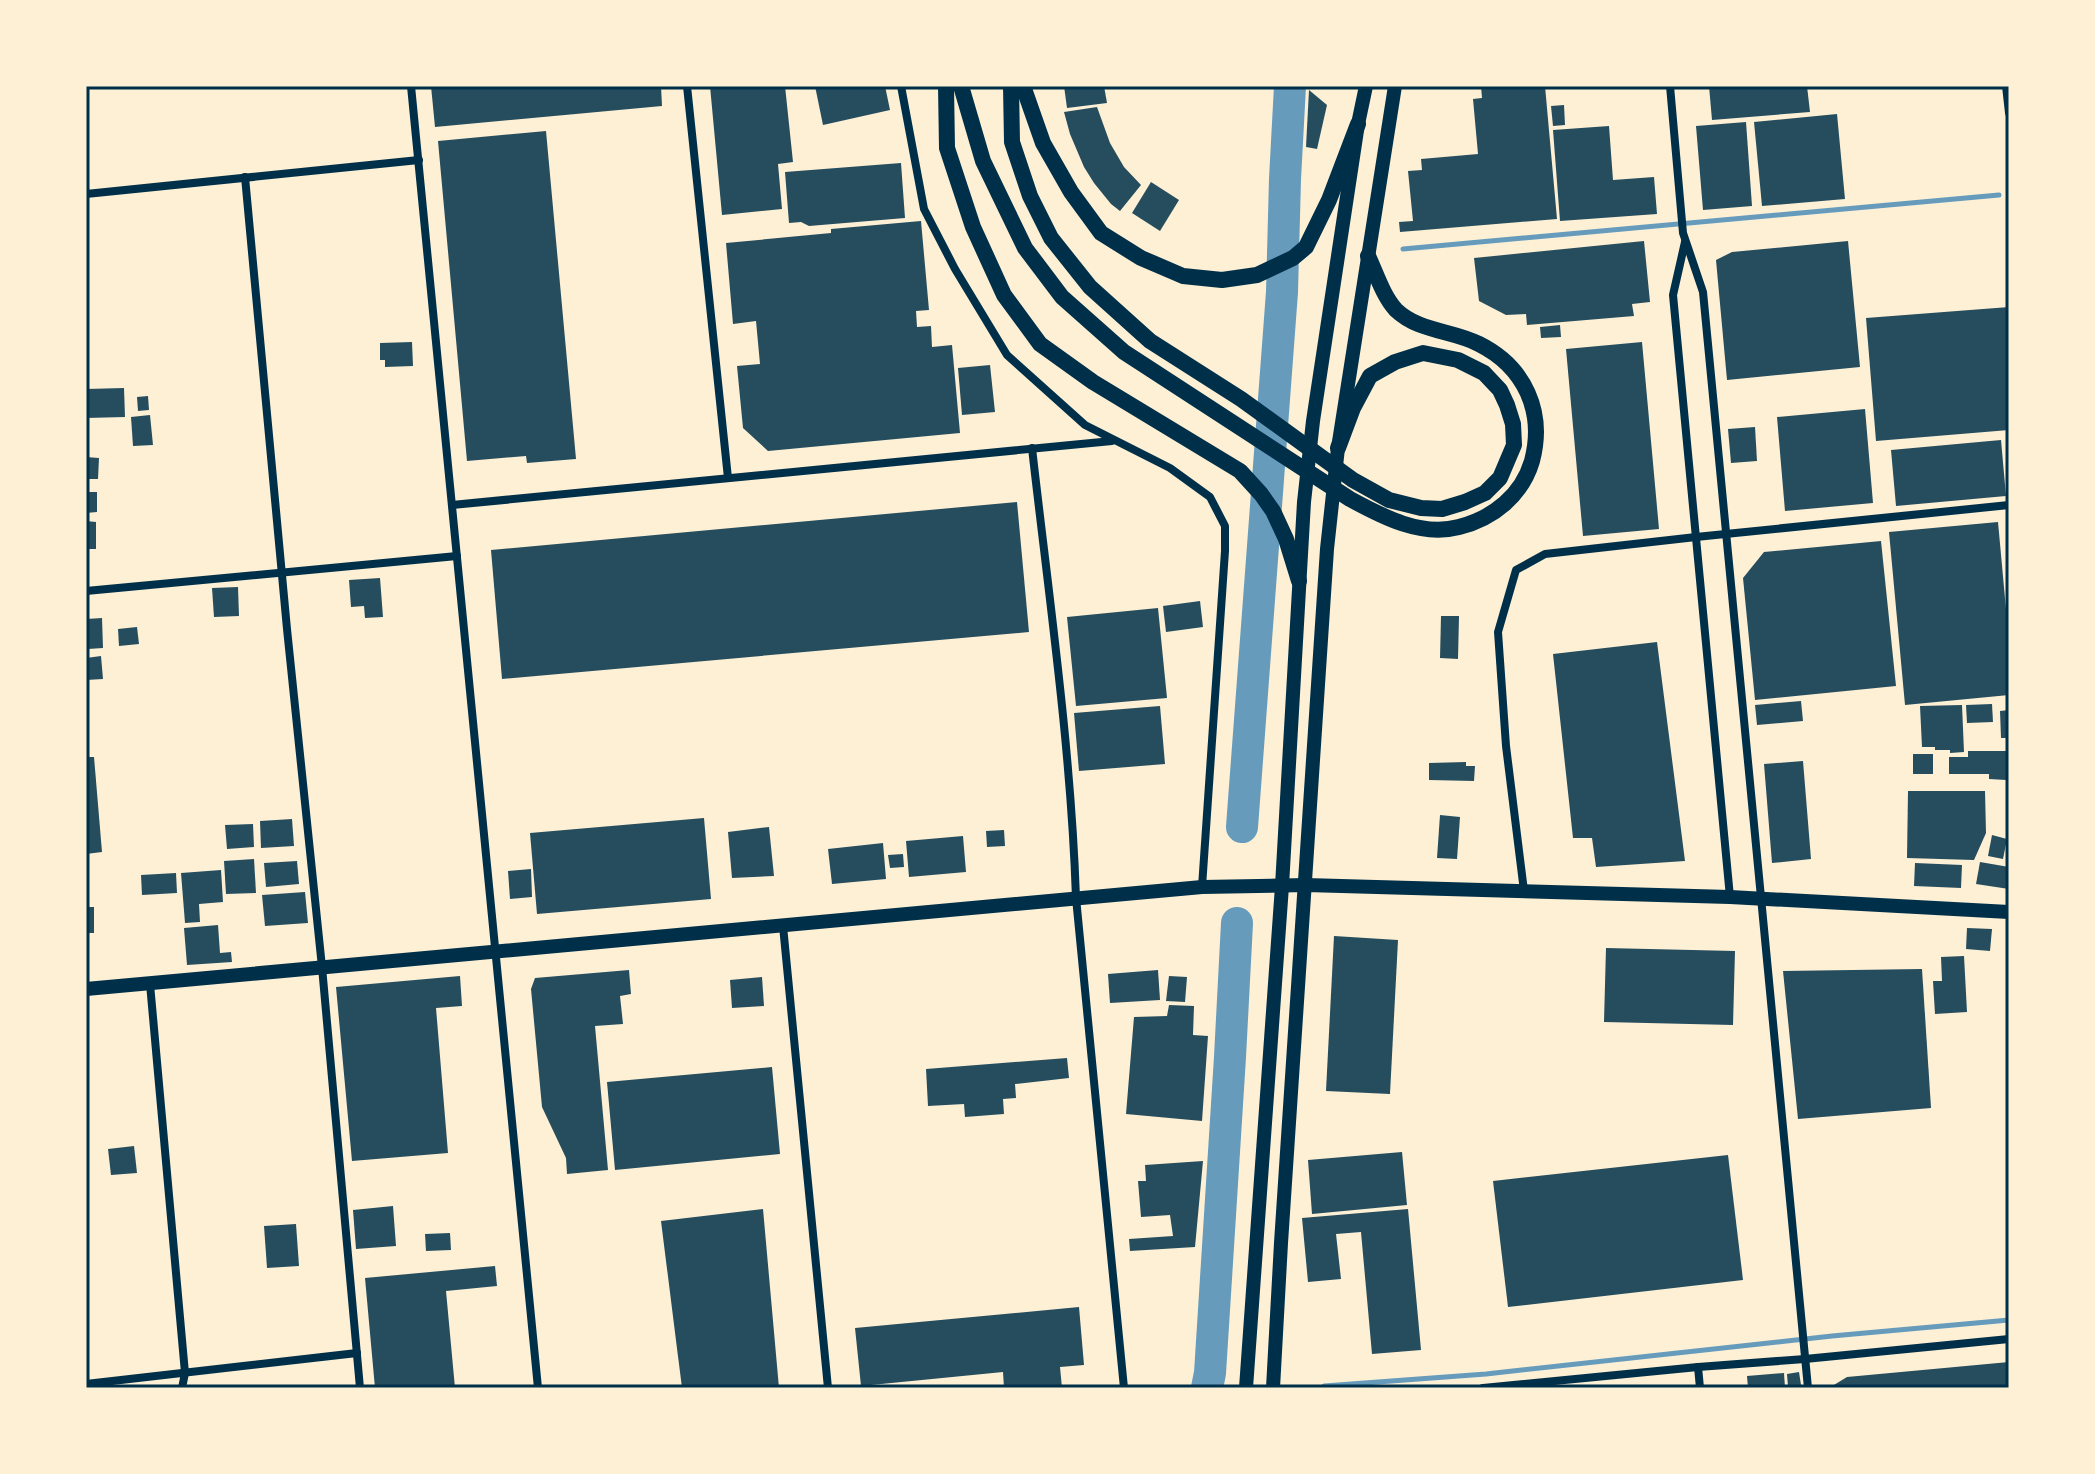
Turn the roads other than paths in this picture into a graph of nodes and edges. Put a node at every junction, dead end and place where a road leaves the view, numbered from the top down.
1 (411, 86) edge
2 (687, 86) edge
3 (901, 86) edge
4 (946, 86) edge
5 (961, 86) edge
6 (1011, 86) edge
7 (1023, 86) edge
8 (1366, 86) edge
9 (1395, 86) edge
10 (1670, 86) edge
11 (2006, 86) edge
12 (2009, 113) edge
13 (1358, 124) junction
14 (419, 160) junction
15 (245, 177) junction
16 (86, 194) edge
17 (1684, 237) junction
18 (1368, 256) junction
19 (1115, 441) junction
20 (1032, 448) junction
21 (1338, 448) junction
22 (728, 478) junction
23 (452, 505) junction
24 (2009, 505) edge
25 (1725, 535) junction
26 (1696, 537) junction
27 (457, 556) junction
28 (282, 573) junction
29 (1299, 581) junction
30 (86, 591) edge
31 (1306, 885) junction
32 (1282, 886) junction
33 (1202, 887) junction
34 (1524, 891) junction
35 (1730, 897) junction
36 (1076, 898) junction
37 (1762, 899) junction
38 (2009, 912) edge
39 (783, 926) junction
40 (495, 952) junction
41 (322, 967) junction
42 (150, 984) junction
43 (86, 989) edge
44 (2009, 1339) edge
45 (357, 1353) junction
46 (1805, 1359) junction
47 (1698, 1367) junction
48 (185, 1373) junction
49 (86, 1384) edge
50 (1526, 1386) edge
51 (182, 1388) edge
52 (360, 1388) edge
53 (538, 1388) edge
54 (828, 1388) edge
55 (1124, 1388) edge
56 (1246, 1388) edge
57 (1273, 1388) edge
58 (1483, 1388) edge
59 (1700, 1388) edge
60 (1808, 1388) edge

1 - 14 street
2 - 22 street
3 - 19 street
4 - 29 highway
5 - 18 highway
6 - 21 highway
7 - 13 highway
8 - 13 main road
9 - 18 main road
10 - 17 street
11 - 12 street
13 - 29 main road
14 - 15 street
14 - 23 street
15 - 16 street
15 - 28 street
17 - 25 street
17 - 26 street
18 - 21 main road
19 - 20 street
19 - 33 street
20 - 22 street
20 - 36 street
21 - 31 main road
22 - 23 street
23 - 27 street
24 - 25 street
25 - 26 street
25 - 37 street
26 - 34 street
26 - 35 street
27 - 28 street
27 - 40 street
28 - 30 street
28 - 41 street
29 - 32 main road
31 - 32 main road
31 - 34 main road
31 - 57 main road
32 - 33 main road
32 - 56 main road
33 - 36 main road
34 - 35 main road
35 - 37 main road
36 - 39 main road
36 - 55 street
37 - 38 main road
37 - 46 street
39 - 40 main road
39 - 54 street
40 - 41 main road
40 - 53 street
41 - 42 main road
41 - 45 street
42 - 43 main road
42 - 48 street
44 - 46 street
45 - 48 street
45 - 52 street
46 - 47 street
46 - 60 street
47 - 50 street
47 - 59 street
48 - 49 street
48 - 51 street
50 - 58 street

